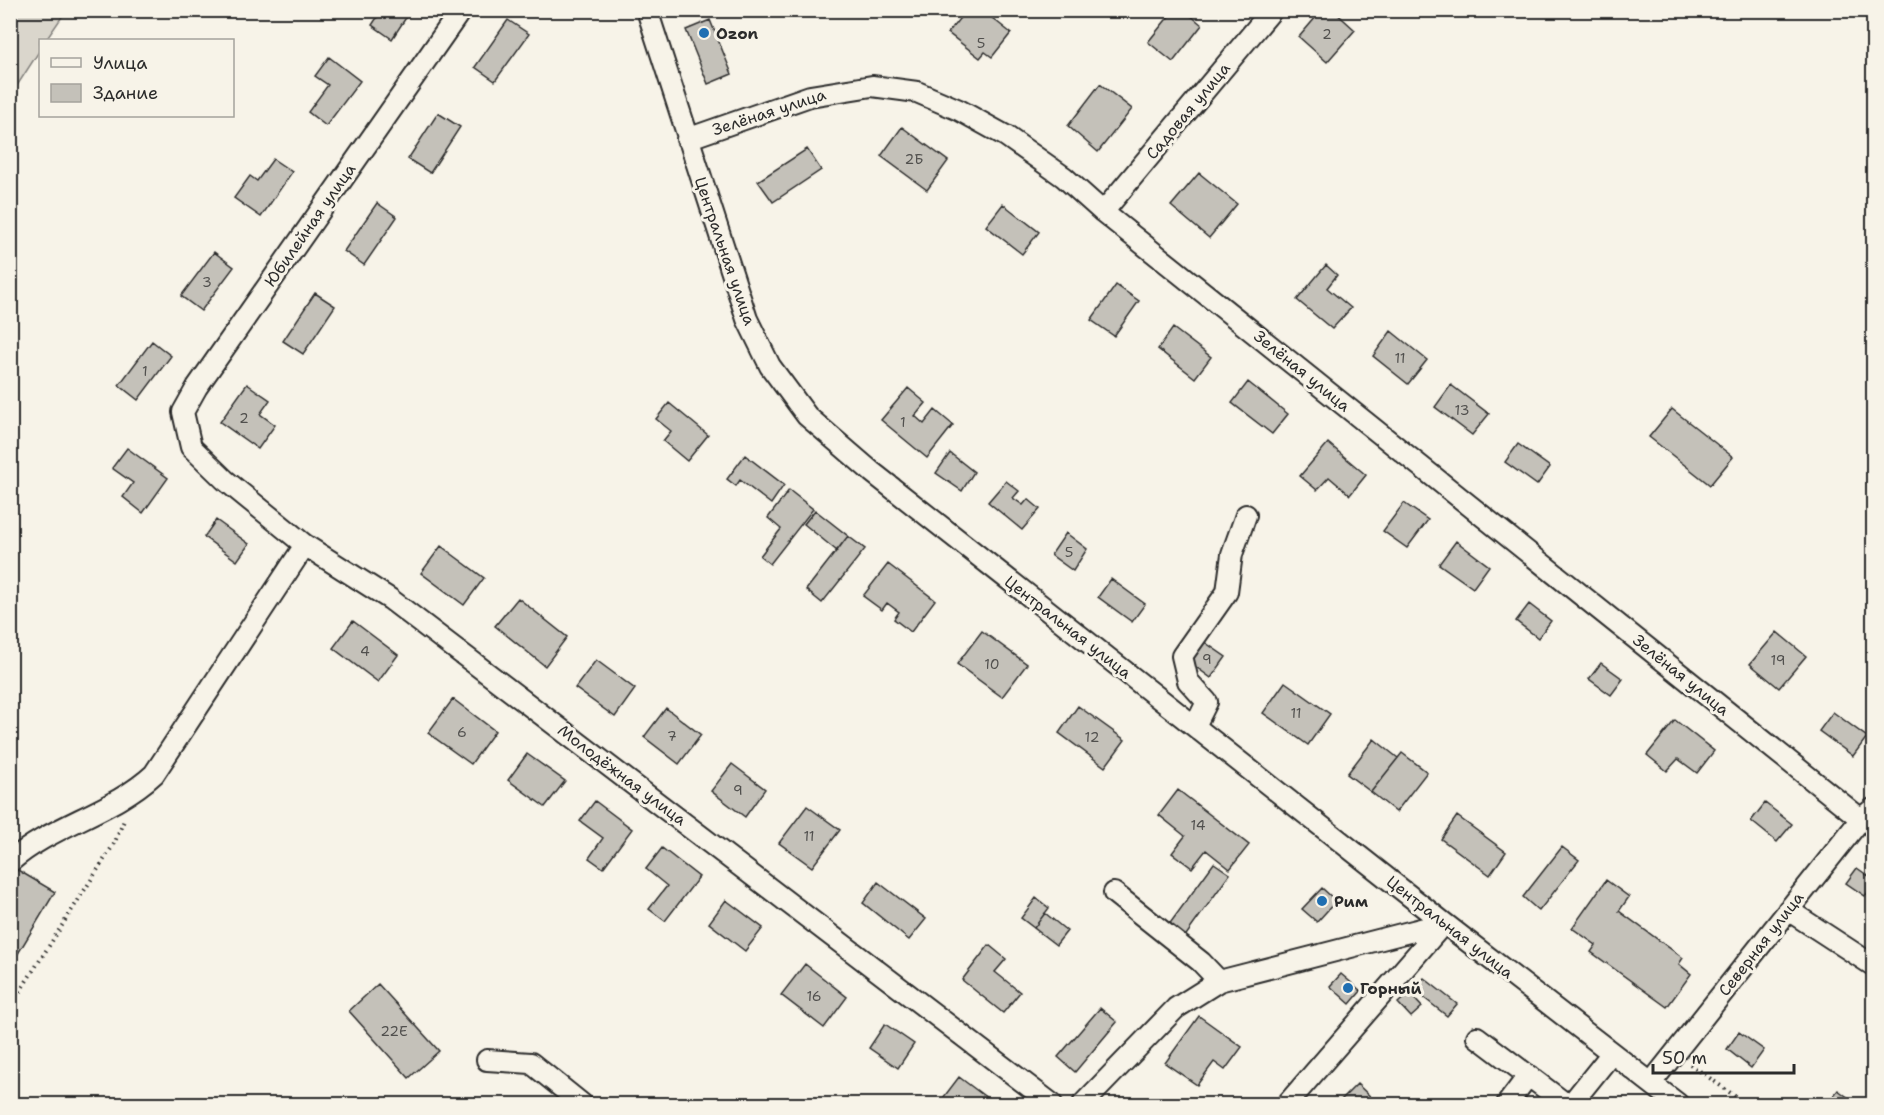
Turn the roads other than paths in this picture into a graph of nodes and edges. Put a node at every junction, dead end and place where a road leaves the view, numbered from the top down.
1 (461, 10) edge
2 (647, 10) edge
3 (1272, 10) edge
4 (687, 139) junction
5 (1104, 212) junction
6 (191, 447) joint
7 (1246, 515) dead end
8 (305, 545) junction
9 (1197, 722) dead end
10 (1867, 813) edge
11 (10, 862) edge
12 (1114, 893) dead end
13 (1788, 910) junction
14 (1444, 923) junction
15 (1874, 966) edge
16 (1219, 981) junction
17 (1476, 1037) dead end
18 (1612, 1053) junction
19 (487, 1060) dead end
20 (1528, 1076) junction
21 (1651, 1083) junction
22 (582, 1104) edge
23 (1053, 1104) edge
24 (1083, 1104) edge
25 (1287, 1104) edge
26 (1507, 1104) edge
27 (1566, 1104) edge
28 (1571, 1104) edge
29 (1678, 1104) edge

1 - 6 street, Юбилейная улица
2 - 4 street, Центральная улица
3 - 5 street, Садовая улица
4 - 5 street, Зелёная улица
4 - 14 street, Центральная улица
5 - 10 street, Зелёная улица
6 - 8 street, Молодёжная улица
7 - 9 street
8 - 11 street
8 - 23 street, Молодёжная улица
10 - 13 street, Северная улица
12 - 16 street
13 - 15 street
13 - 21 street, Северная улица
14 - 16 street
14 - 18 street, Центральная улица
14 - 25 street
16 - 24 street
17 - 20 street
18 - 21 street, Центральная улица
18 - 28 street
19 - 22 street
20 - 26 street
20 - 27 street
21 - 29 street, Центральная улица

